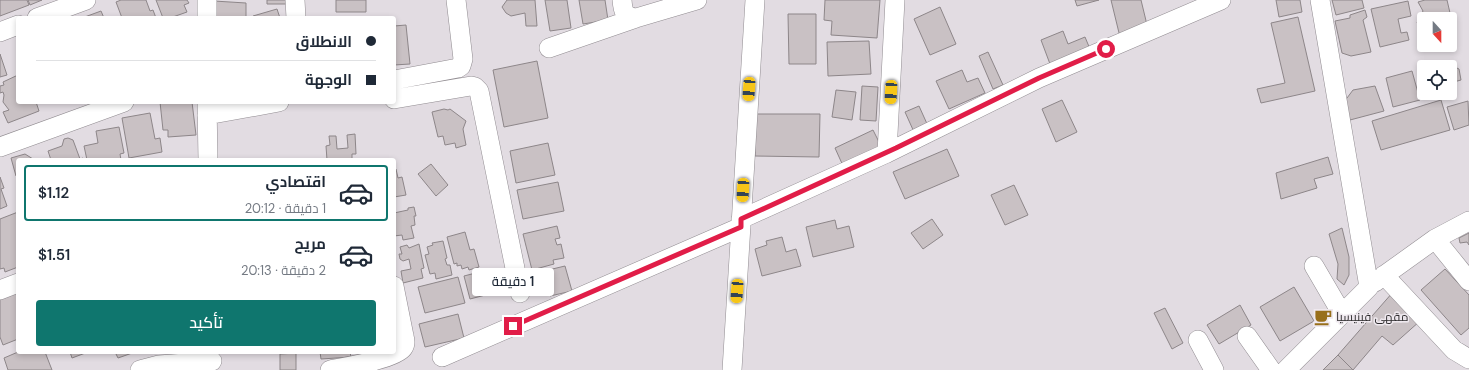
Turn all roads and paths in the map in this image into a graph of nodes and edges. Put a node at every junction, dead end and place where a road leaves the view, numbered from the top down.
1 (86, 0) edge
2 (207, 0) edge
3 (296, 0) edge
4 (456, 0) edge
5 (622, 0) edge
6 (697, 0) edge
7 (755, 0) edge
8 (895, 0) edge
9 (1221, 0) edge
10 (1320, 0) edge
11 (42, 16) edge
12 (207, 16) edge
13 (296, 16) edge
14 (636, 18) junction
15 (16, 26) edge
16 (0, 32) edge
17 (549, 48) dead end
18 (396, 80) edge
19 (396, 99) edge
20 (118, 104) edge
21 (258, 104) edge
22 (207, 109) edge
23 (0, 147) edge
24 (887, 153) junction
25 (208, 158) edge
26 (1469, 221) edge
27 (741, 223) junction
28 (1435, 238) junction
29 (1314, 266) dead end
30 (1384, 275) junction
31 (1469, 281) edge
32 (16, 284) edge
33 (1369, 287) junction
34 (0, 290) edge
35 (520, 293) dead end
36 (396, 296) edge
37 (1342, 314) junction
38 (1247, 336) dead end
39 (1198, 340) dead end
40 (396, 352) edge
41 (391, 354) edge
42 (442, 357) dead end
43 (1469, 359) edge
44 (212, 361) edge
45 (140, 370) edge
46 (330, 370) edge
47 (732, 370) edge
48 (1214, 370) edge
49 (1271, 370) edge
50 (1286, 370) edge

1 - 11 street
2 - 12 street
3 - 13 street
4 - 18 street
5 - 14 street
6 - 14 street
7 - 27 street
8 - 24 street
9 - 24 street
10 - 33 street
14 - 17 street
15 - 16 street
19 - 35 street
20 - 23 street
21 - 22 street
22 - 25 street
24 - 27 street
26 - 28 street
27 - 42 street
27 - 47 street
28 - 30 street
28 - 31 street
29 - 37 street
30 - 33 street
30 - 43 street
32 - 34 street
33 - 37 street
36 - 40 street
37 - 50 street
38 - 49 street
39 - 48 street
41 - 46 street
44 - 45 street

